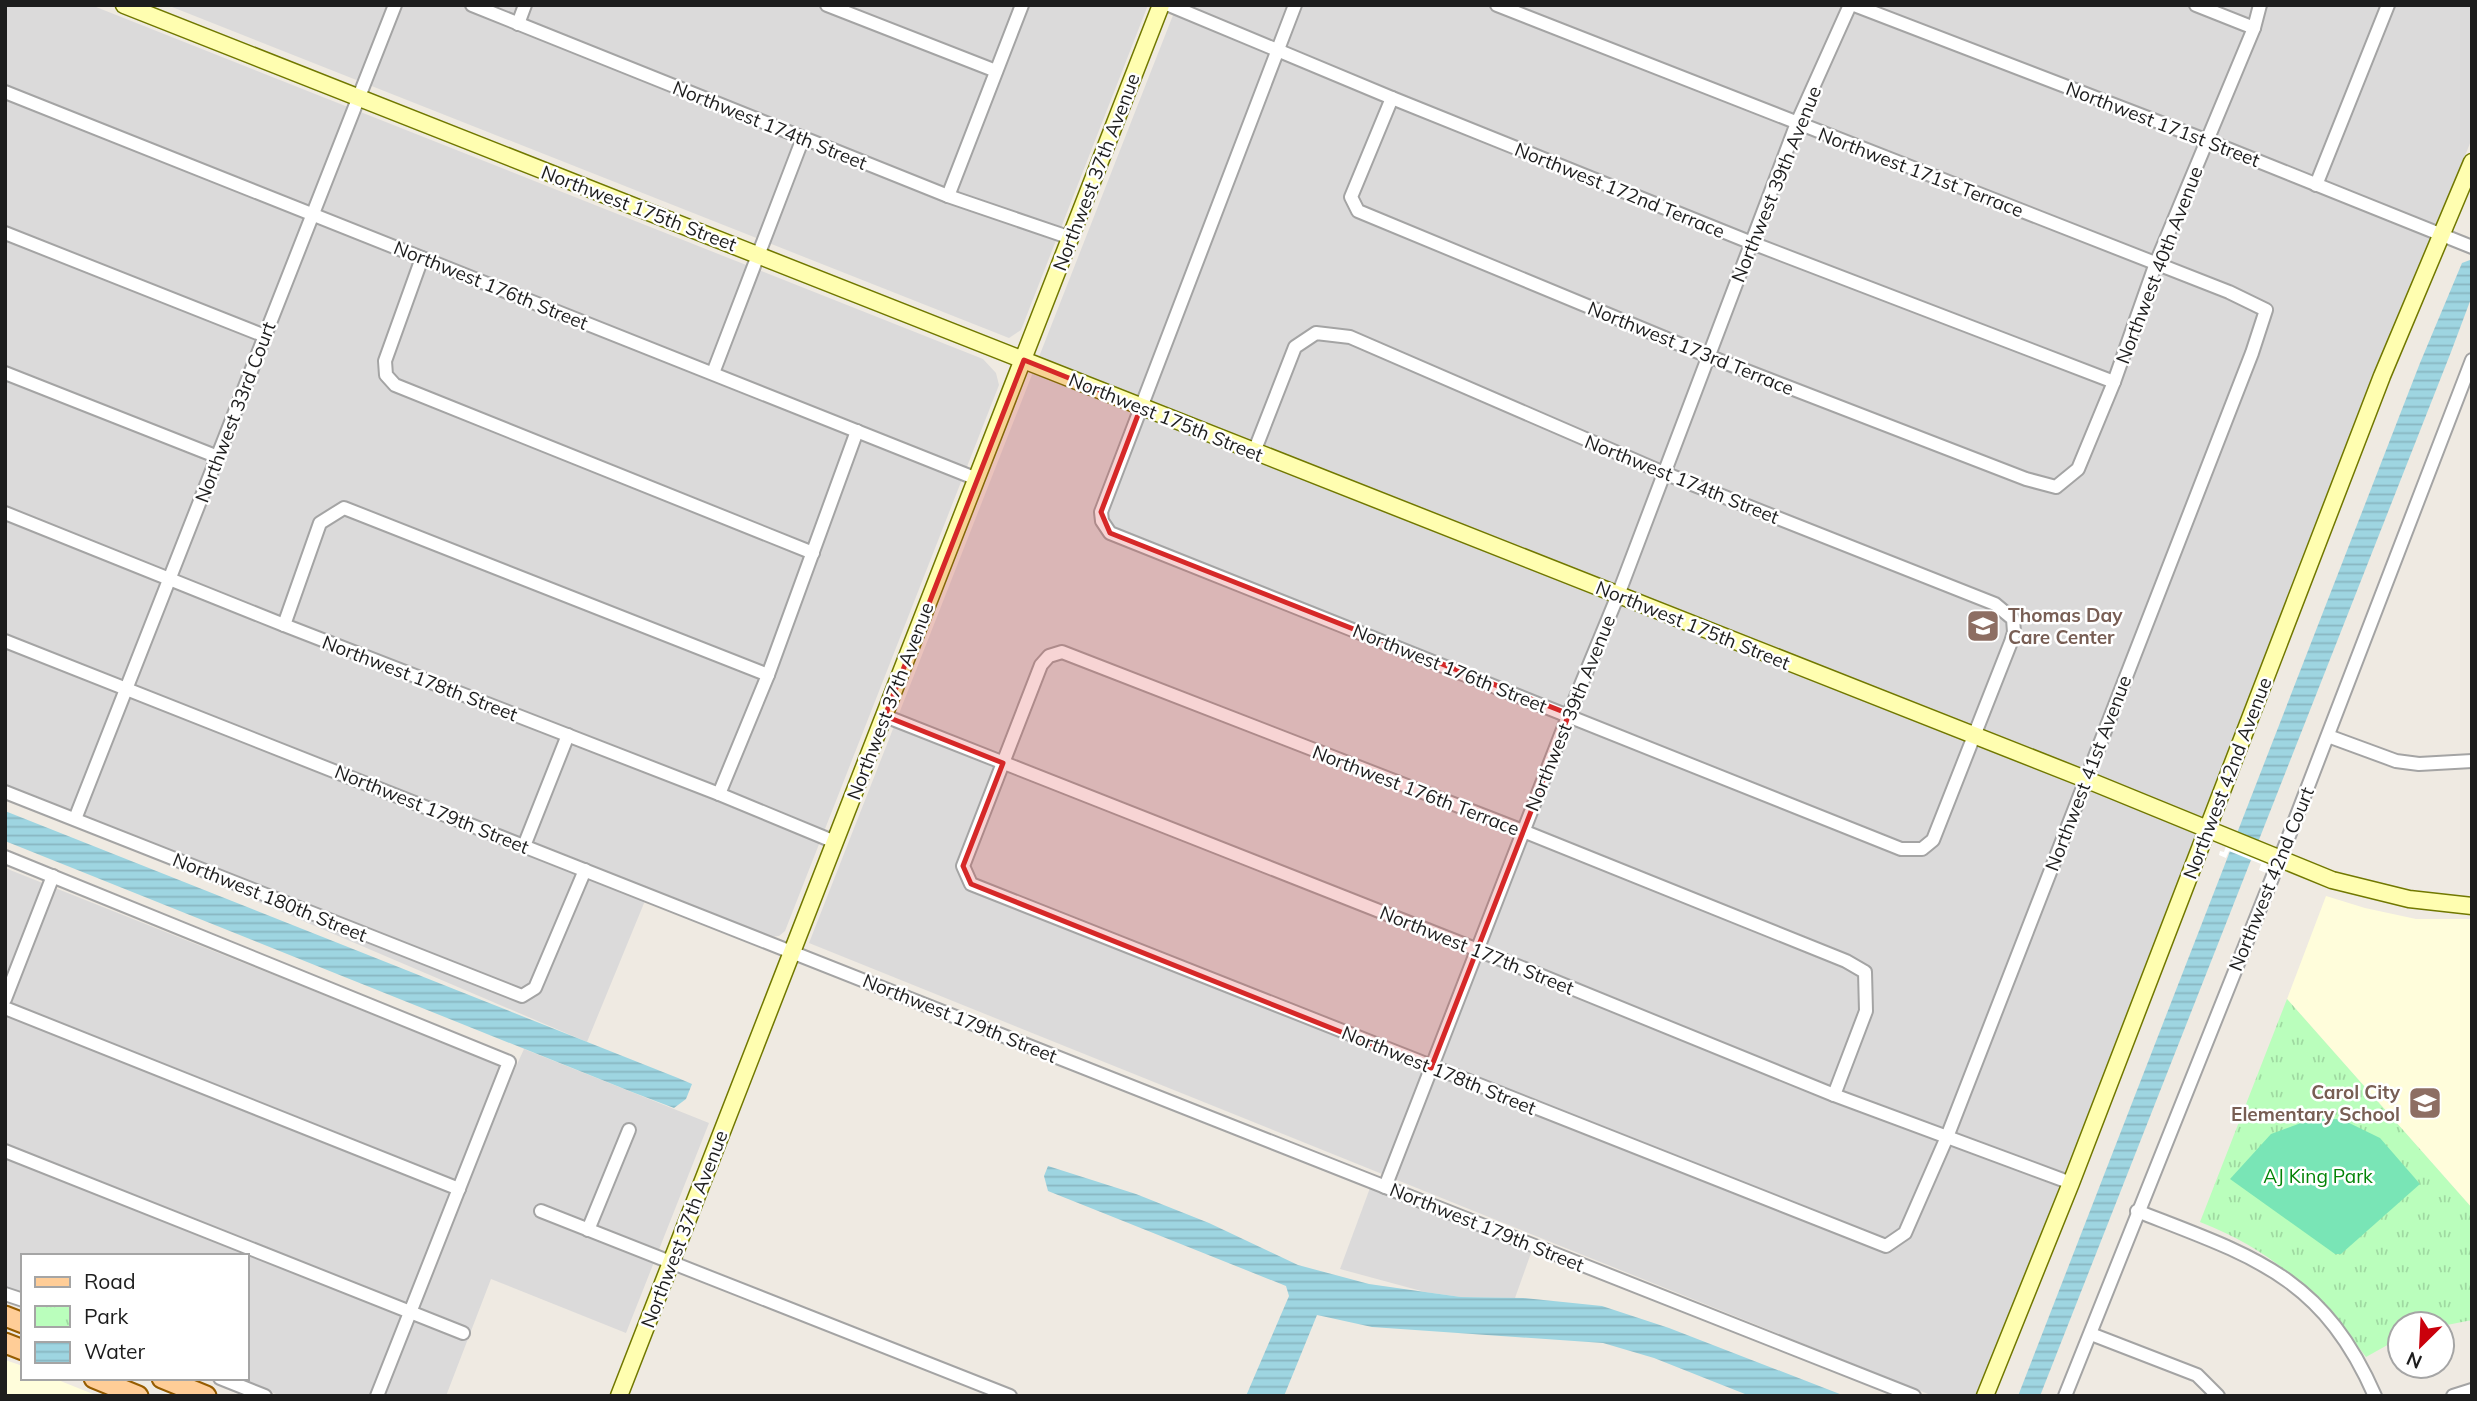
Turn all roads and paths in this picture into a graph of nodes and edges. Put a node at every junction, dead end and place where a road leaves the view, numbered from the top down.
1 (124, 5) edge
2 (395, 5) edge
3 (472, 5) edge
4 (525, 5) edge
5 (827, 5) edge
6 (1022, 5) edge
7 (1161, 5) edge
8 (1169, 5) edge
9 (1295, 5) edge
10 (1497, 5) edge
11 (1852, 5) edge
12 (2196, 5) edge
13 (2260, 5) edge
14 (2388, 5) edge
15 (518, 24) junction
16 (2254, 28) junction
17 (1278, 50) junction
18 (996, 71) junction
19 (5, 92) edge
20 (358, 98) junction
21 (1392, 98) junction
22 (1797, 123) junction
23 (803, 138) junction
24 (2208, 141) junction
25 (2472, 162) edge
26 (2316, 185) junction
27 (948, 196) junction
28 (312, 213) junction
29 (5, 233) edge
30 (2442, 234) junction
31 (1071, 238) junction
32 (1752, 243) junction
33 (2472, 247) edge
34 (760, 256) junction
35 (422, 258) junction
36 (2156, 263) junction
37 (2266, 310) joint
38 (265, 336) junction
39 (1709, 356) junction
40 (1024, 360) junction
41 (2472, 360) edge
42 (5, 373) edge
43 (713, 373) junction
44 (2114, 382) junction
45 (1141, 407) junction
46 (857, 430) junction
47 (1254, 452) junction
48 (218, 457) junction
49 (1664, 473) junction
50 (977, 479) junction
51 (2026, 480) joint
52 (5, 513) edge
53 (813, 552) junction
54 (170, 578) junction
55 (1618, 595) junction
56 (285, 625) junction
57 (5, 641) edge
58 (768, 675) junction
59 (127, 688) junction
60 (1569, 714) junction
61 (884, 716) junction
62 (568, 735) junction
63 (1975, 736) junction
64 (2328, 736) junction
65 (2472, 761) edge
66 (1003, 763) junction
67 (2085, 779) junction
68 (5, 792) edge
69 (719, 794) junction
70 (75, 819) junction
71 (2208, 828) junction
72 (1523, 831) junction
73 (835, 842) junction
74 (524, 846) junction
75 (2274, 856) junction
76 (5, 857) edge
77 (585, 870) junction
78 (53, 876) junction
79 (2472, 906) edge
80 (1478, 950) junction
81 (792, 952) junction
82 (5, 999) edge
83 (5, 1008) edge
84 (1431, 1068) junction
85 (1834, 1095) junction
86 (629, 1130) dead end
87 (1947, 1137) junction
88 (5, 1151) edge
89 (2071, 1183) junction
90 (1385, 1186) junction
91 (459, 1189) junction
92 (541, 1211) dead end
93 (2137, 1211) junction
94 (588, 1230) junction
95 (1905, 1233) joint
96 (670, 1264) junction
97 (411, 1312) junction
98 (463, 1333) dead end
99 (2091, 1334) junction
100 (99, 1380) edge
101 (167, 1380) edge
102 (225, 1380) edge
103 (2472, 1390) edge
104 (200, 1393) edge
105 (138, 1396) edge
106 (167, 1396) edge
107 (265, 1396) edge
108 (377, 1396) edge
109 (618, 1396) edge
110 (1010, 1396) edge
111 (1914, 1396) edge
112 (1985, 1396) edge
113 (2065, 1396) edge
114 (2218, 1396) edge
115 (2375, 1396) edge
116 (2453, 1396) edge

1 - 20 street, Northwest 175th Street
2 - 20 street, Northwest 33rd Court
3 - 15 street, Northwest 174th Street
4 - 15 street
5 - 18 street
6 - 18 street
7 - 31 street, Northwest 37th Avenue
8 - 17 street, Northwest 172nd Terrace
9 - 17 street
10 - 22 street, Northwest 171st Terrace
11 - 22 street, Northwest 39th Avenue
11 - 24 street, Northwest 171st Street
12 - 16 street
13 - 16 street, Northwest 40th Avenue
14 - 26 street
15 - 23 street, Northwest 174th Street
16 - 24 street, Northwest 40th Avenue
17 - 21 street, Northwest 172nd Terrace
17 - 45 street
18 - 27 street
19 - 28 street, Northwest 176th Street
20 - 28 street, Northwest 33rd Court
20 - 34 street, Northwest 175th Street
21 - 32 street, Northwest 172nd Terrace
21 - 39 street, Northwest 173rd Terrace
22 - 32 street, Northwest 39th Avenue
22 - 36 street, Northwest 171st Terrace
23 - 27 street, Northwest 174th Street
23 - 34 street
24 - 26 street, Northwest 171st Street
24 - 36 street, Northwest 40th Avenue
25 - 30 street, Northwest 42nd Avenue
26 - 30 street, Northwest 171st Street
27 - 31 street, Northwest 174th Street
28 - 35 street, Northwest 176th Street
28 - 38 street, Northwest 33rd Court
29 - 38 street
30 - 33 street, Northwest 171st Street
30 - 71 street, Northwest 42nd Avenue
31 - 40 street, Northwest 37th Avenue
32 - 39 street, Northwest 39th Avenue
32 - 44 street, Northwest 172nd Terrace
34 - 40 street, Northwest 175th Street
34 - 43 street
35 - 43 street, Northwest 176th Street
35 - 53 street
36 - 37 street, Northwest 171st Terrace
36 - 44 street, Northwest 40th Avenue
37 - 67 street, Northwest 41st Avenue
38 - 48 street, Northwest 33rd Court
39 - 49 street, Northwest 39th Avenue
39 - 51 street, Northwest 173rd Terrace
40 - 45 street, Northwest 175th Street
40 - 50 street, Northwest 37th Avenue
41 - 64 street, Northwest 42nd Court
42 - 48 street
43 - 46 street, Northwest 176th Street
44 - 51 street, Northwest 40th Avenue
45 - 47 street, Northwest 175th Street
45 - 60 street, Northwest 176th Street
46 - 50 street, Northwest 176th Street
46 - 53 street
47 - 49 street, Northwest 174th Street
47 - 55 street, Northwest 175th Street
48 - 54 street, Northwest 33rd Court
49 - 55 street, Northwest 39th Avenue
49 - 63 street, Northwest 174th Street
50 - 61 street, Northwest 37th Avenue
52 - 54 street, Northwest 178th Street
53 - 58 street
54 - 56 street, Northwest 178th Street
54 - 59 street, Northwest 33rd Court
55 - 60 street, Northwest 39th Avenue
55 - 63 street, Northwest 175th Street
56 - 58 street
56 - 62 street, Northwest 178th Street
57 - 59 street, Northwest 179th Street
58 - 69 street
59 - 70 street, Northwest 33rd Court
59 - 74 street, Northwest 179th Street
60 - 63 street, Northwest 176th Street
60 - 72 street, Northwest 39th Avenue
61 - 66 street, Northwest 177th Street
61 - 73 street, Northwest 37th Avenue
62 - 69 street, Northwest 178th Street
62 - 74 street
63 - 67 street, Northwest 175th Street
64 - 65 street
64 - 75 street, Northwest 42nd Court
66 - 72 street, Northwest 176th Terrace
66 - 80 street, Northwest 177th Street
66 - 84 street, Northwest 178th Street
67 - 71 street, Northwest 175th Street
67 - 87 street, Northwest 41st Avenue
68 - 70 street, Northwest 180th Street
69 - 73 street, Northwest 178th Street
70 - 77 street, Northwest 180th Street
71 - 75 street, Northwest 175th Street
71 - 89 street, Northwest 42nd Avenue
72 - 80 street, Northwest 39th Avenue
72 - 85 street, Northwest 176th Terrace
73 - 81 street, Northwest 37th Avenue
74 - 77 street, Northwest 179th Street
75 - 79 street, Northwest 175th Street
75 - 93 street, Northwest 42nd Court
76 - 78 street
77 - 81 street, Northwest 179th Street
78 - 82 street
78 - 91 street
80 - 84 street, Northwest 39th Avenue
80 - 85 street, Northwest 177th Street
81 - 90 street, Northwest 179th Street
81 - 96 street, Northwest 37th Avenue
83 - 91 street
84 - 90 street, Northwest 39th Avenue
84 - 95 street, Northwest 178th Street
85 - 87 street, Northwest 177th Street
86 - 94 street
87 - 89 street, Northwest 177th Street
87 - 95 street, Northwest 41st Avenue
88 - 97 street
89 - 112 street, Northwest 42nd Avenue
90 - 111 street, Northwest 179th Street
91 - 97 street
92 - 94 street
93 - 99 street, Northwest 42nd Court
93 - 115 street
94 - 96 street
96 - 109 street, Northwest 37th Avenue
96 - 110 street
97 - 98 street
97 - 108 street
99 - 113 street, Northwest 42nd Court
99 - 114 street
100 - 105 main road
101 - 104 main road
102 - 107 street
103 - 116 street
104 - 106 main road

